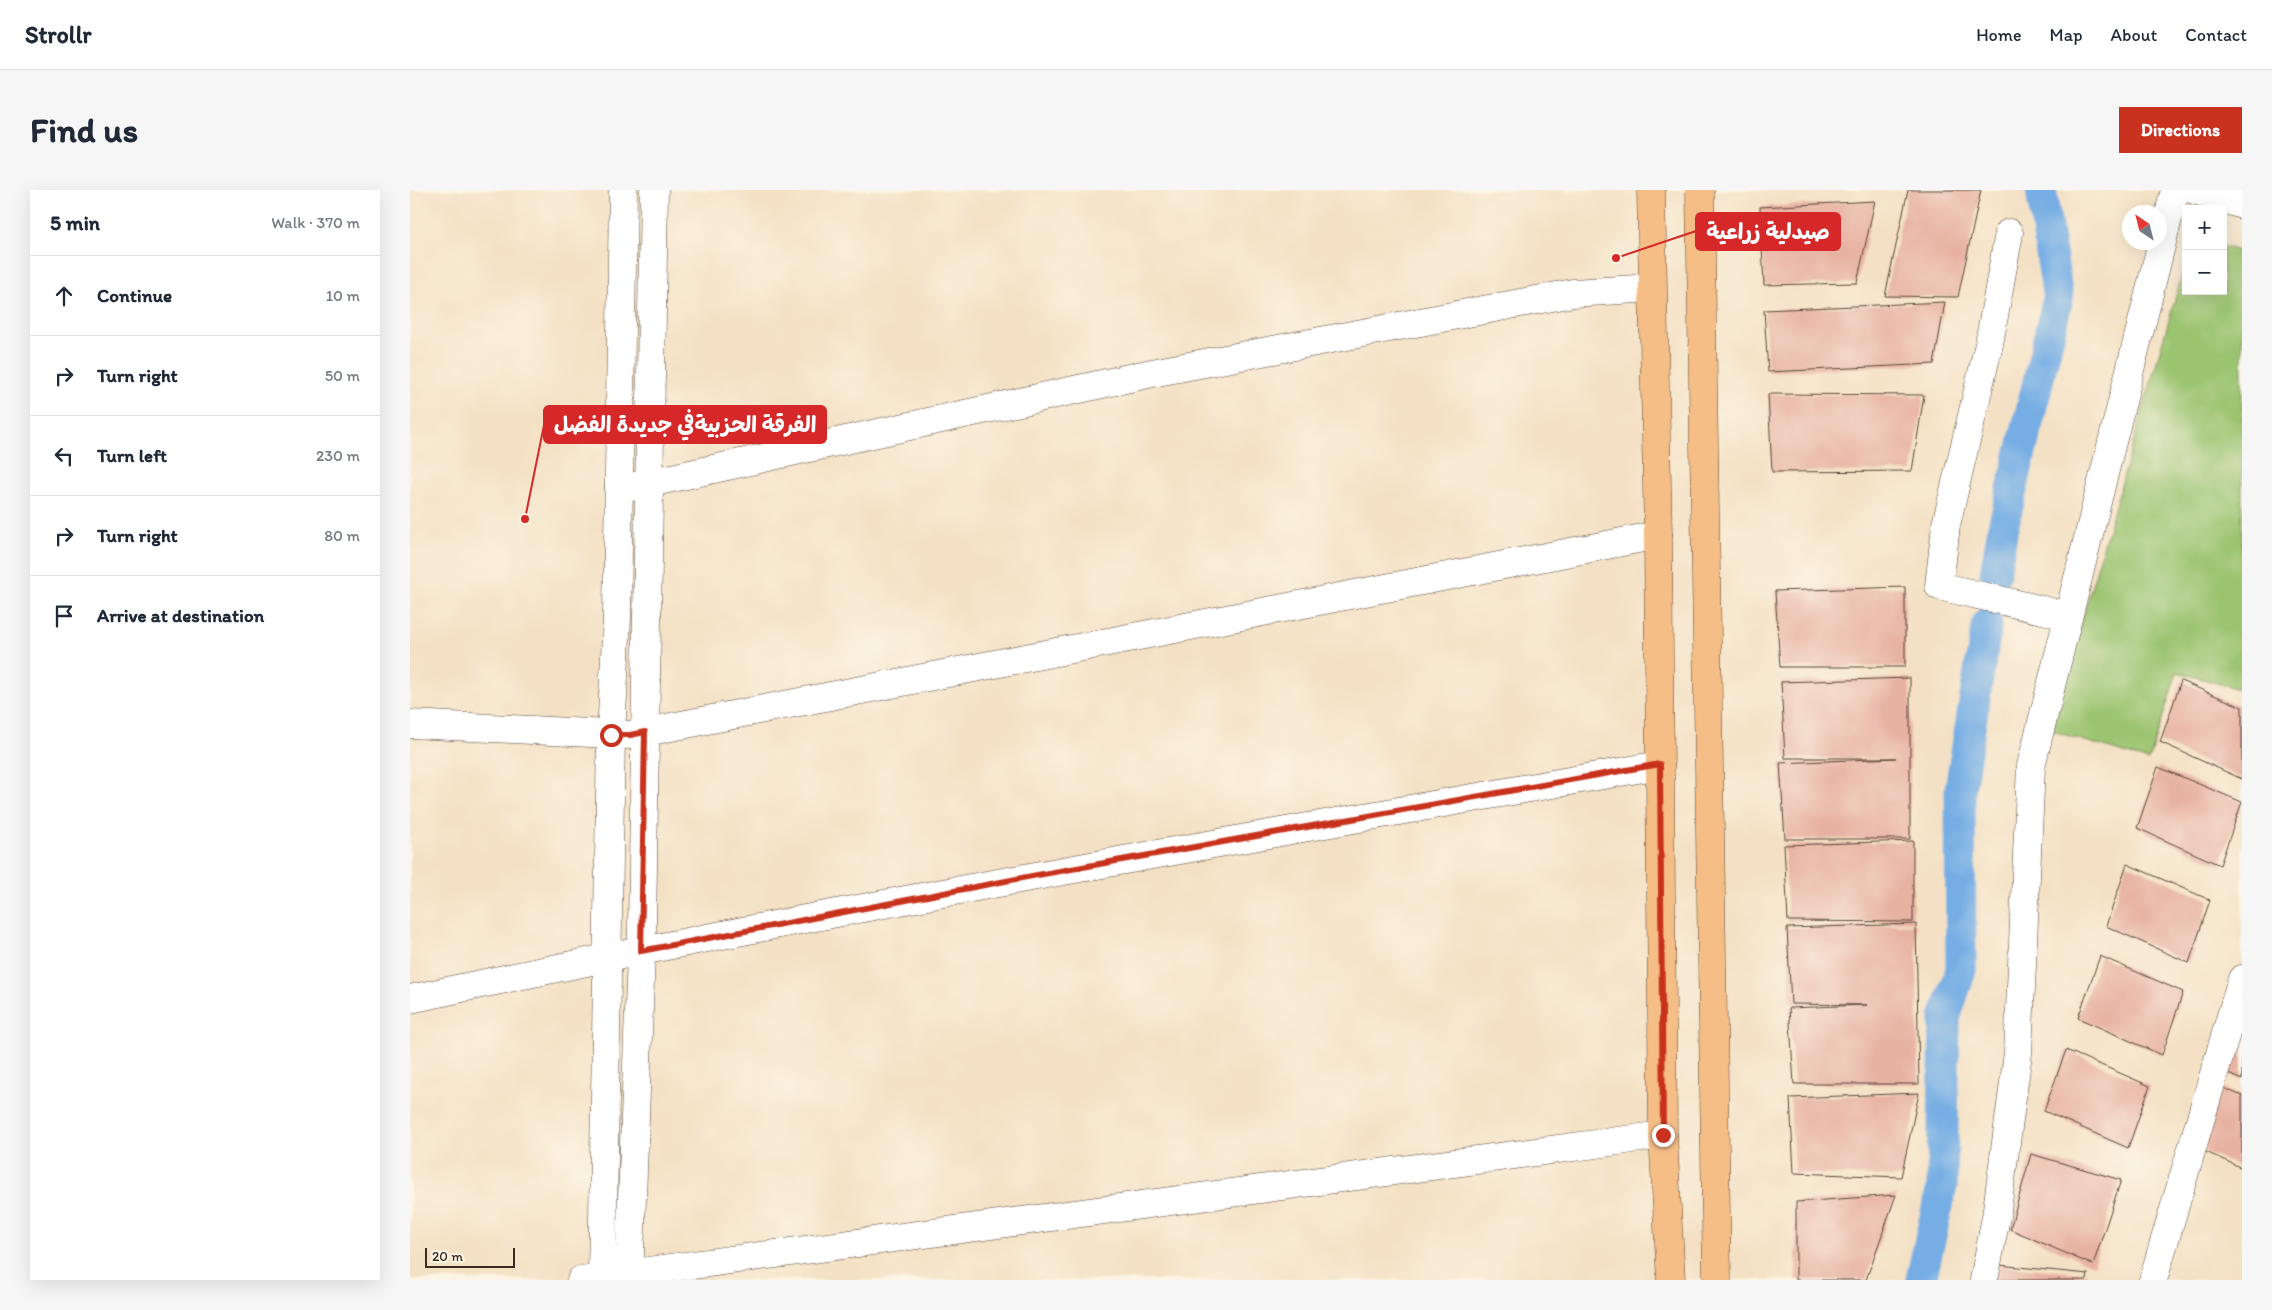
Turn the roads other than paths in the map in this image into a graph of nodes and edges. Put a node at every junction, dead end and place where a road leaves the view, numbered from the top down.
1 (623, 190) edge
2 (654, 190) edge
3 (1651, 190) edge
4 (1700, 190) edge
5 (2175, 190) edge
6 (2194, 190) edge
7 (2242, 205) edge
8 (2009, 233) dead end
9 (1652, 288) junction
10 (650, 483) junction
11 (619, 487) junction
12 (1658, 535) junction
13 (2068, 616) junction
14 (410, 724) edge
15 (645, 732) junction
16 (611, 735) junction
17 (1660, 764) junction
18 (641, 951) junction
19 (609, 956) junction
20 (2242, 980) edge
21 (410, 999) edge
22 (1663, 1135) junction
23 (629, 1277) edge
24 (595, 1279) edge
25 (1671, 1280) edge
26 (1717, 1280) edge
27 (1984, 1280) edge
28 (2153, 1280) edge

1 - 11 street
2 - 10 street
3 - 9 main road
4 - 26 main road
5 - 13 street
6 - 7 street
8 - 13 street
9 - 10 street
9 - 12 main road
10 - 11 street
10 - 15 street
11 - 16 street
12 - 15 street
12 - 17 main road
13 - 27 street
14 - 16 street
15 - 16 street
15 - 18 street
16 - 19 street
17 - 18 street
17 - 22 main road
18 - 19 street
18 - 23 street
19 - 21 street
19 - 24 street
20 - 28 street
22 - 23 street
22 - 25 main road
23 - 24 street

